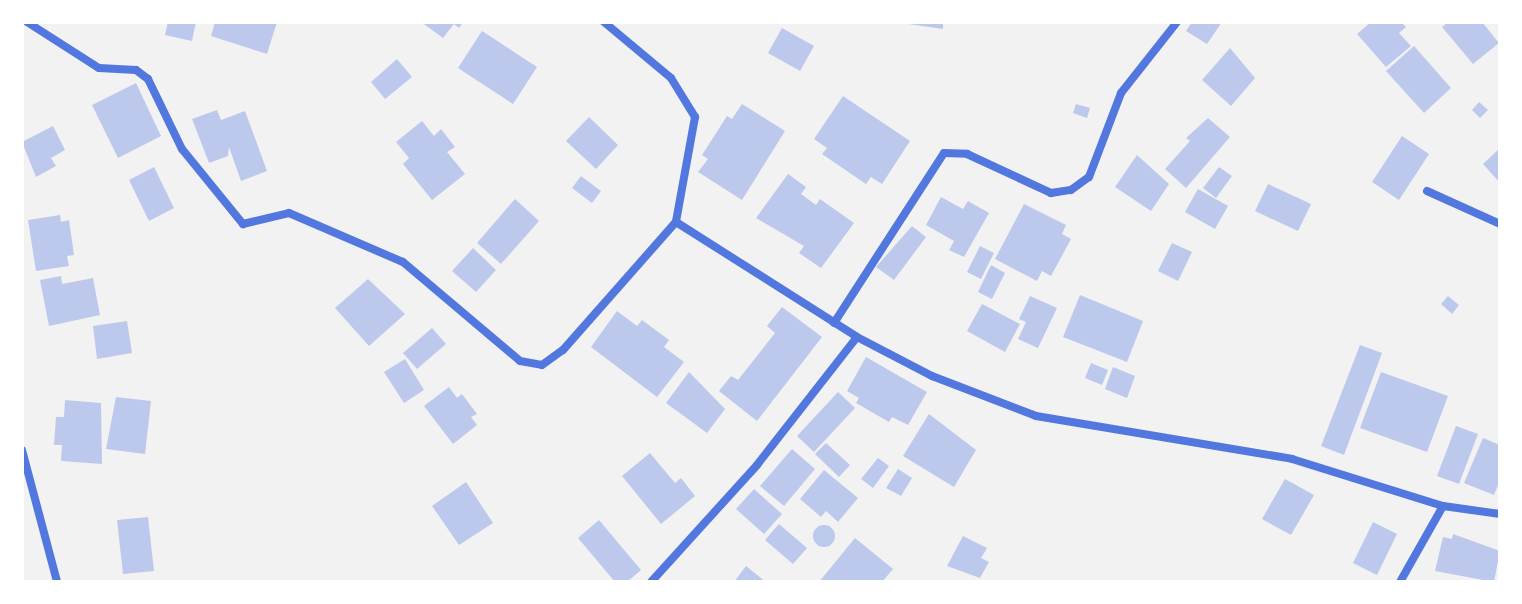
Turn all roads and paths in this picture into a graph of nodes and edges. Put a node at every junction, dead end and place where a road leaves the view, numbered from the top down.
1 (27, 22) edge
2 (604, 22) edge
3 (1177, 22) edge
4 (1427, 191) dead end
5 (676, 222) junction
6 (1500, 224) edge
7 (834, 323) junction
8 (857, 337) junction
9 (22, 450) edge
10 (1443, 506) junction
11 (1500, 514) edge
12 (57, 582) edge
13 (651, 582) edge
14 (1400, 582) edge

1 - 5 street
2 - 5 street
3 - 7 street
4 - 6 street
5 - 7 street
7 - 8 street
8 - 10 street
8 - 13 street
9 - 12 street
10 - 11 street
10 - 14 street

